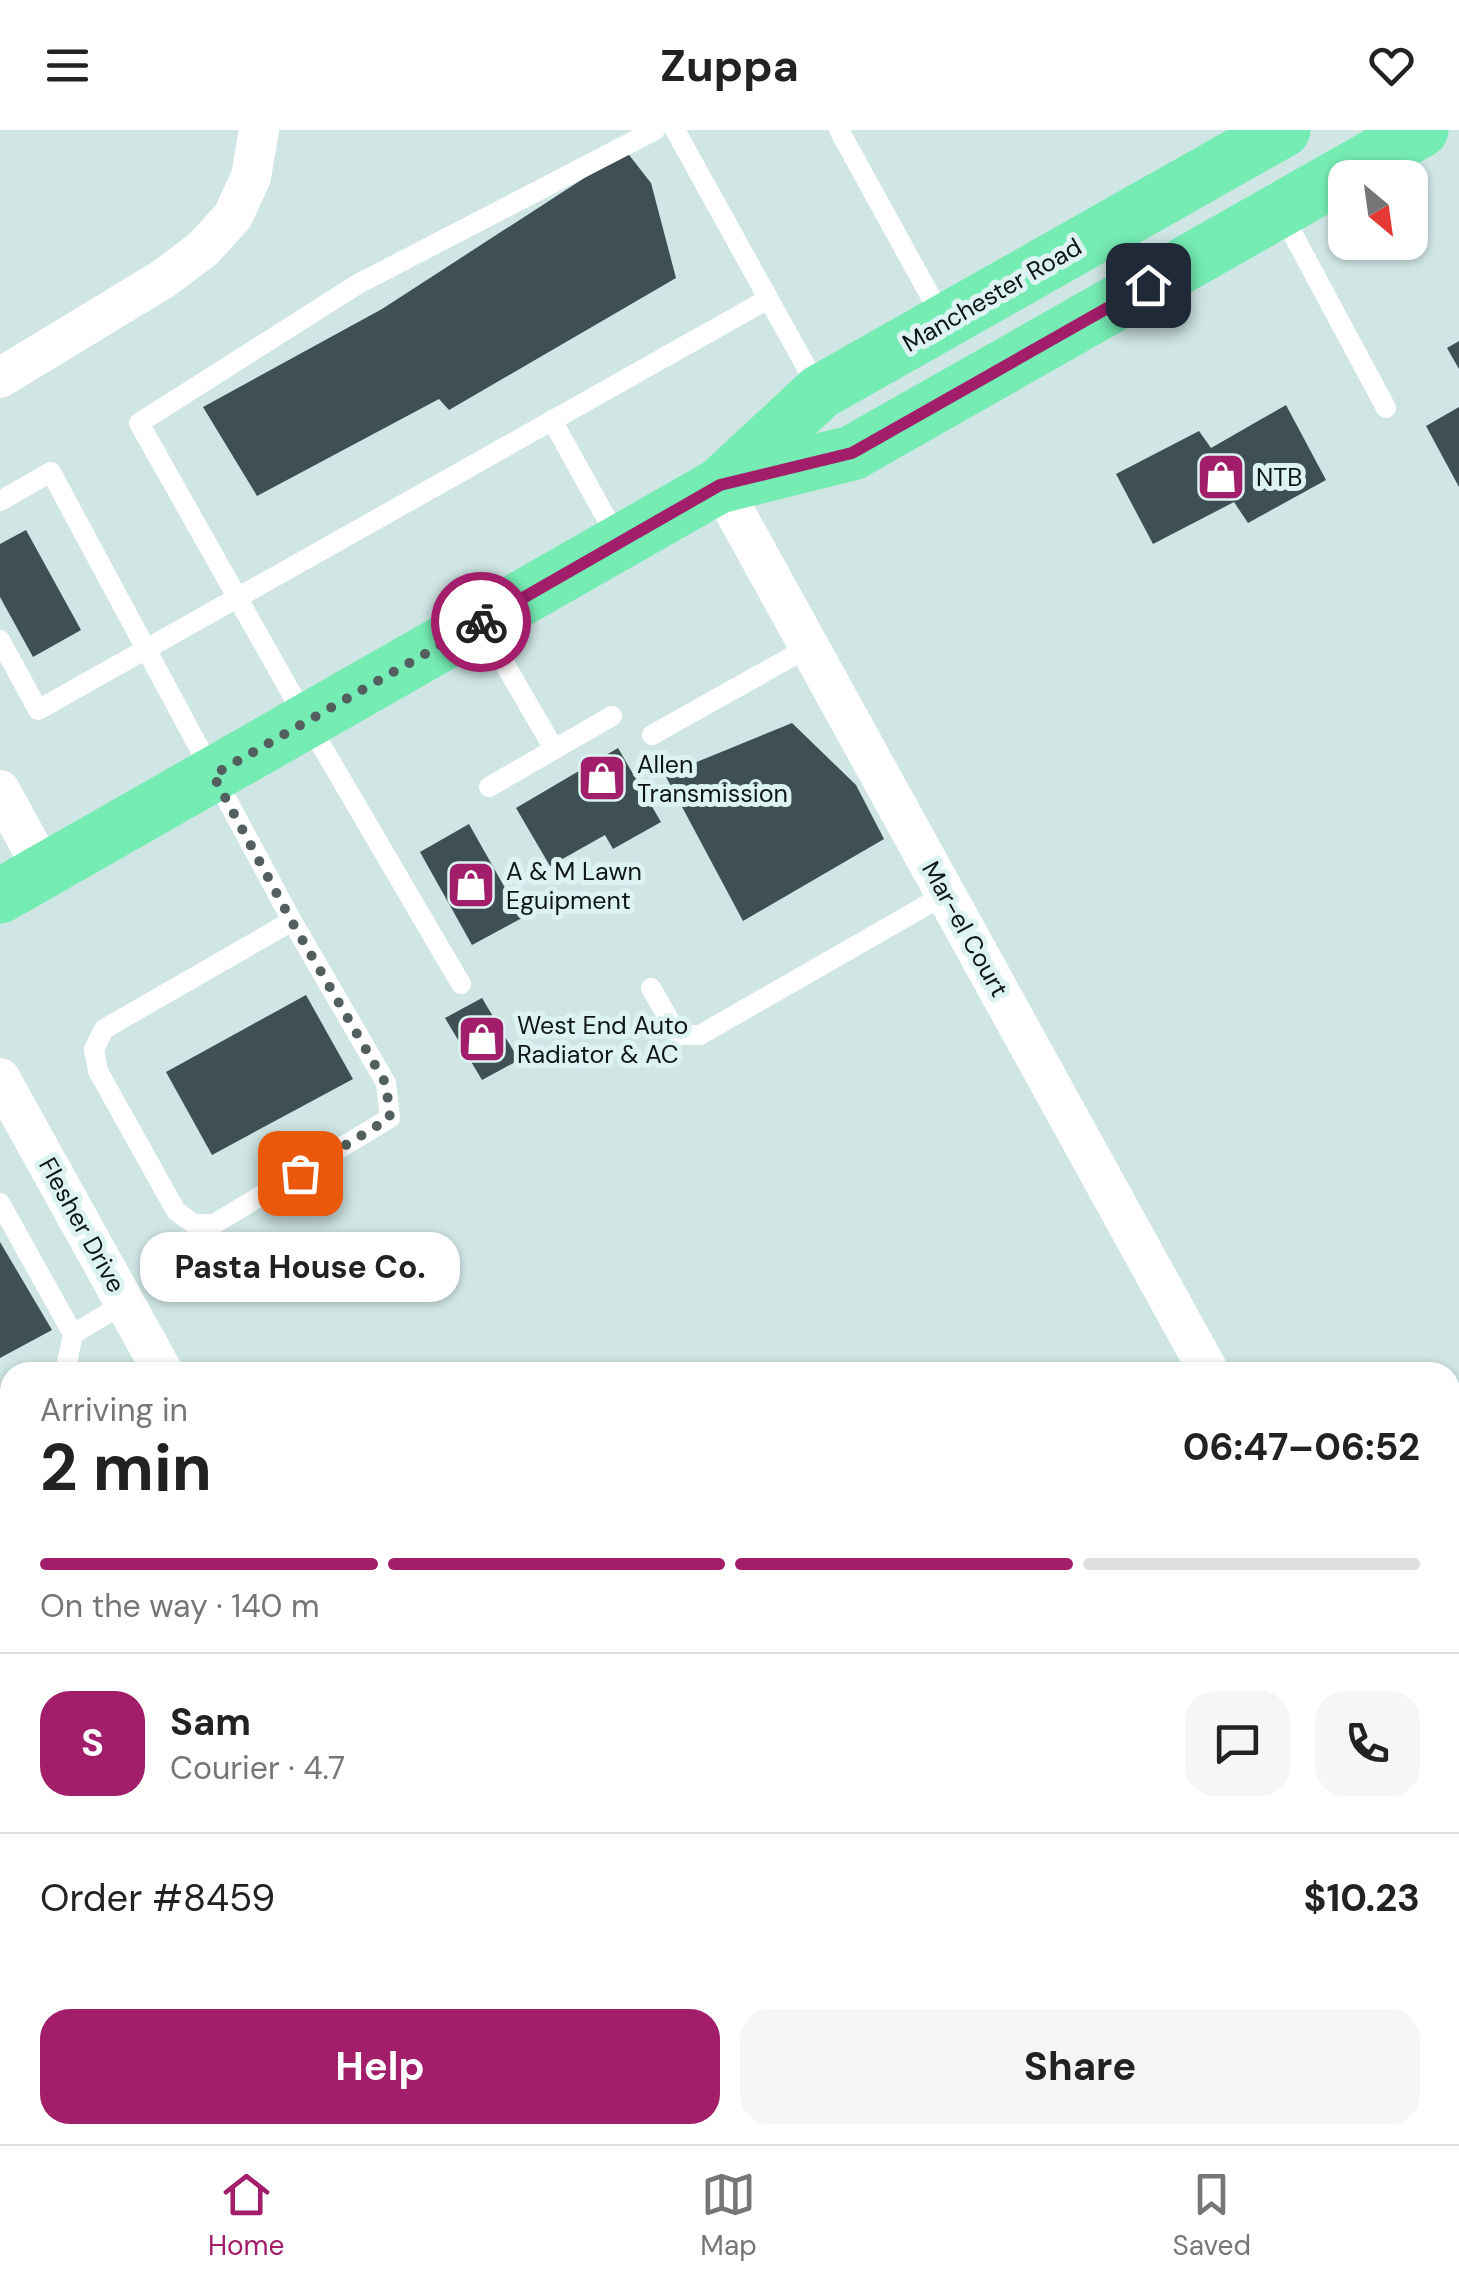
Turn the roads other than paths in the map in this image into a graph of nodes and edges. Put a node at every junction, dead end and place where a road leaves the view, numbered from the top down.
1 (259, 130) edge
2 (654, 130) edge
3 (675, 130) edge
4 (840, 130) edge
5 (1283, 130) edge
6 (1420, 130) edge
7 (1280, 210) junction
8 (768, 299) junction
9 (945, 322) junction
10 (0, 378) edge
11 (820, 392) junction
12 (1386, 408) dead end
13 (552, 420) junction
14 (720, 485) junction
15 (0, 502) edge
16 (620, 542) junction
17 (237, 597) junction
18 (480, 622) junction
19 (0, 640) edge
20 (809, 647) junction
21 (148, 649) junction
22 (612, 716) dead end
23 (306, 721) junction
24 (652, 734) dead end
25 (554, 749) junction
26 (213, 775) junction
27 (489, 786) dead end
28 (0, 790) edge
29 (22, 883) edge
30 (946, 894) junction
31 (292, 922) junction
32 (462, 984) dead end
33 (650, 988) dead end
34 (0, 1078) edge
35 (0, 1203) edge
36 (125, 1303) junction
37 (73, 1334) junction
38 (67, 1362) edge
39 (158, 1362) edge
40 (1203, 1362) edge

1 - 10 street
2 - 17 lane
3 - 8 lane
4 - 9 lane
5 - 9 highway, Manchester Road
6 - 7 highway, Manchester Road
7 - 12 lane
7 - 14 highway, Manchester Road
8 - 11 lane
8 - 13 lane
9 - 11 highway, Manchester Road
11 - 14 highway, Manchester Road
13 - 16 lane
13 - 17 lane
14 - 16 highway, Manchester Road
14 - 20 street, Mar-el Court
15 - 21 lane
16 - 18 highway, Manchester Road
17 - 21 lane
17 - 23 lane
18 - 23 highway, Manchester Road
18 - 25 lane
19 - 21 lane
20 - 24 lane
20 - 30 street, Mar-el Court
21 - 26 lane
22 - 25 lane
23 - 26 highway, Manchester Road
23 - 32 lane
25 - 27 lane
26 - 29 highway, Manchester Road
26 - 31 lane
28 - 29 street
30 - 33 lane
30 - 40 street, Mar-el Court
31 - 31 lane
34 - 36 street, Flesher Drive
35 - 37 lane
36 - 37 lane
36 - 39 street, Flesher Drive
37 - 38 lane

